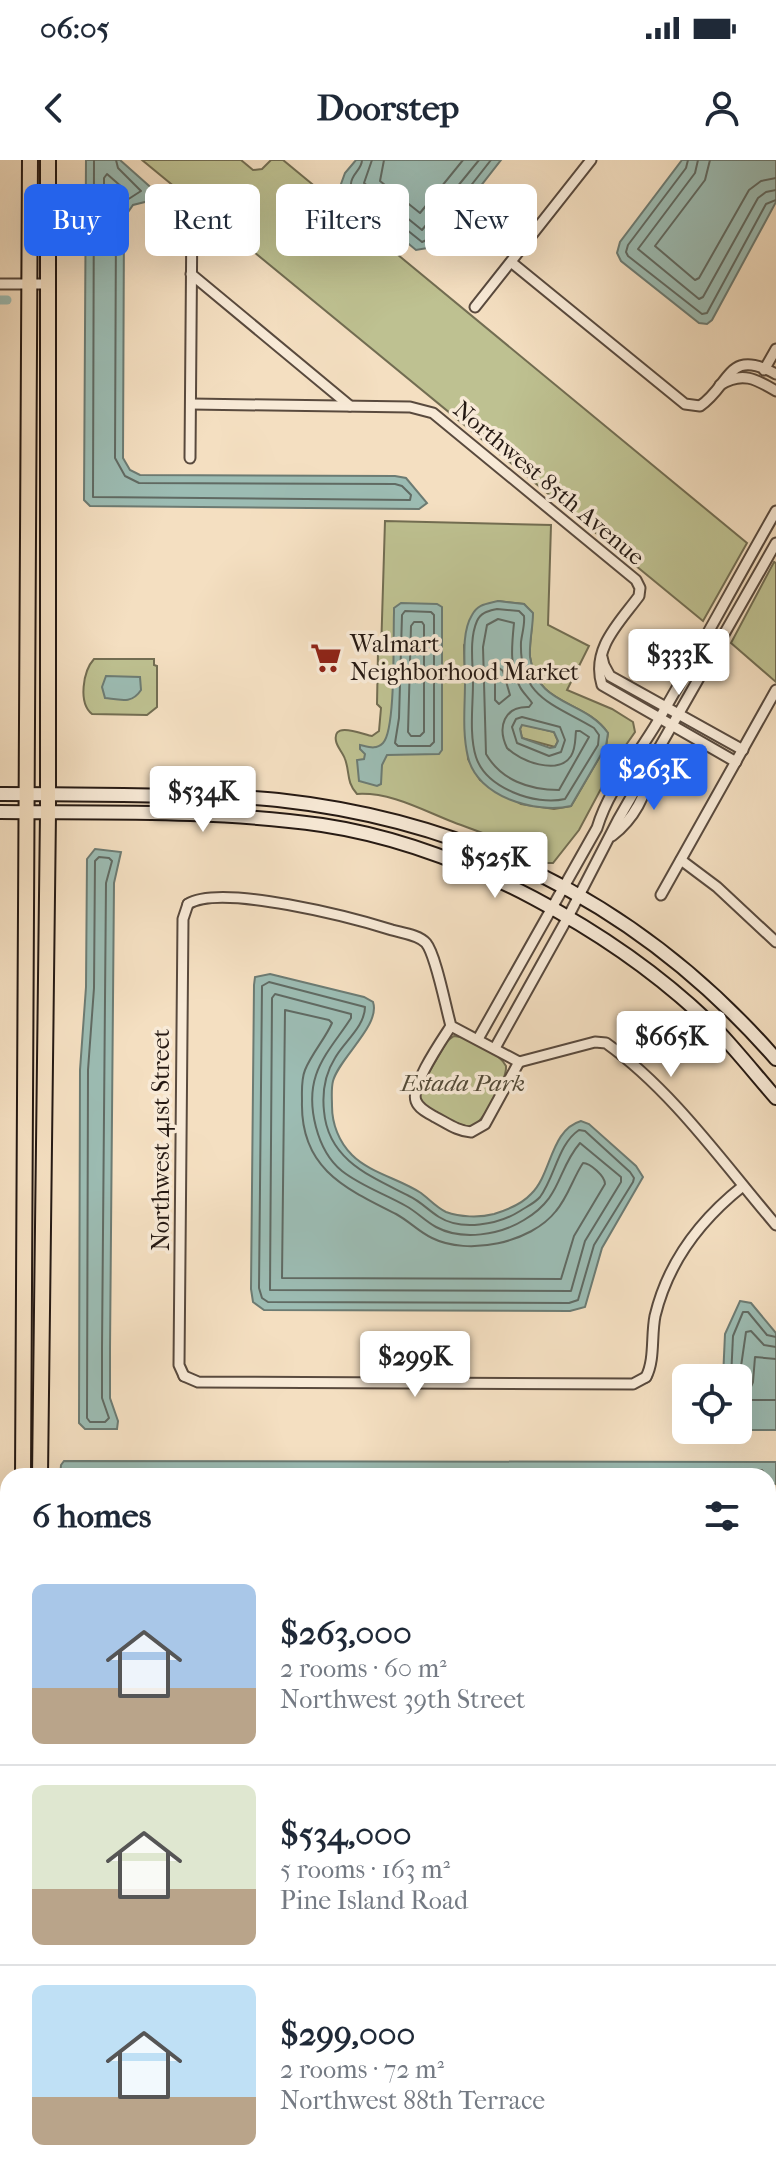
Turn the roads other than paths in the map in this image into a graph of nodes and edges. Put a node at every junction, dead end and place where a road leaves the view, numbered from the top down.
1 (30, 160) edge
2 (48, 160) edge
3 (591, 160) edge
4 (191, 256) edge
5 (511, 262) junction
6 (191, 274) junction
7 (0, 284) edge
8 (31, 284) junction
9 (48, 284) junction
10 (475, 307) dead end
11 (776, 349) edge
12 (765, 368) junction
13 (776, 374) edge
14 (762, 383) junction
15 (717, 387) junction
16 (776, 391) edge
17 (191, 404) junction
18 (350, 406) junction
19 (190, 458) dead end
20 (776, 511) edge
21 (29, 530) junction
22 (48, 530) junction
23 (776, 543) edge
24 (602, 652) junction
25 (776, 690) edge
26 (665, 707) junction
27 (678, 714) junction
28 (659, 719) junction
29 (671, 726) junction
30 (743, 750) junction
31 (736, 762) junction
32 (0, 794) edge
33 (28, 794) junction
34 (48, 794) junction
35 (0, 812) edge
36 (27, 813) junction
37 (48, 813) junction
38 (681, 860) junction
39 (563, 886) junction
40 (580, 895) junction
41 (661, 895) dead end
42 (550, 907) junction
43 (568, 917) junction
44 (776, 942) edge
45 (451, 1026) junction
46 (478, 1039) junction
47 (495, 1048) junction
48 (776, 1059) edge
49 (519, 1062) junction
50 (776, 1098) edge
51 (44, 1136) junction
52 (25, 1137) junction
53 (743, 1186) junction
54 (776, 1225) edge
55 (23, 1468) edge
56 (40, 1468) edge

1 - 8 main road
2 - 9 main road
3 - 5 street
4 - 6 street
5 - 10 street
5 - 15 street
6 - 17 street
6 - 18 street
7 - 8 street
8 - 9 street
8 - 21 main road
9 - 22 main road
11 - 12 street
12 - 13 street
12 - 14 street
12 - 15 street
14 - 15 street
14 - 16 street
17 - 18 street, Northwest 85th Avenue
17 - 19 street
18 - 24 street, Northwest 85th Avenue
20 - 26 street
21 - 22 main road
21 - 33 main road
22 - 34 main road
23 - 27 street
24 - 26 street
24 - 28 street
25 - 30 street
26 - 27 street
26 - 28 street
27 - 29 street
27 - 30 street
28 - 29 street
28 - 39 street
29 - 31 street
29 - 40 street
30 - 31 street
31 - 38 street
32 - 33 main road
33 - 34 main road
33 - 36 main road
34 - 37 main road
34 - 39 main road
35 - 36 main road
36 - 37 main road
36 - 52 main road
37 - 42 main road
37 - 51 main road
38 - 41 street
38 - 44 street
39 - 40 main road
39 - 42 street
40 - 43 street
40 - 48 main road
42 - 43 main road
42 - 46 street
43 - 47 street
43 - 50 main road
45 - 46 street
45 - 49 street
45 - 53 street, Northwest 41st Street
46 - 47 street
47 - 49 street
49 - 53 street
51 - 52 main road
51 - 56 main road
52 - 55 main road
53 - 54 street

